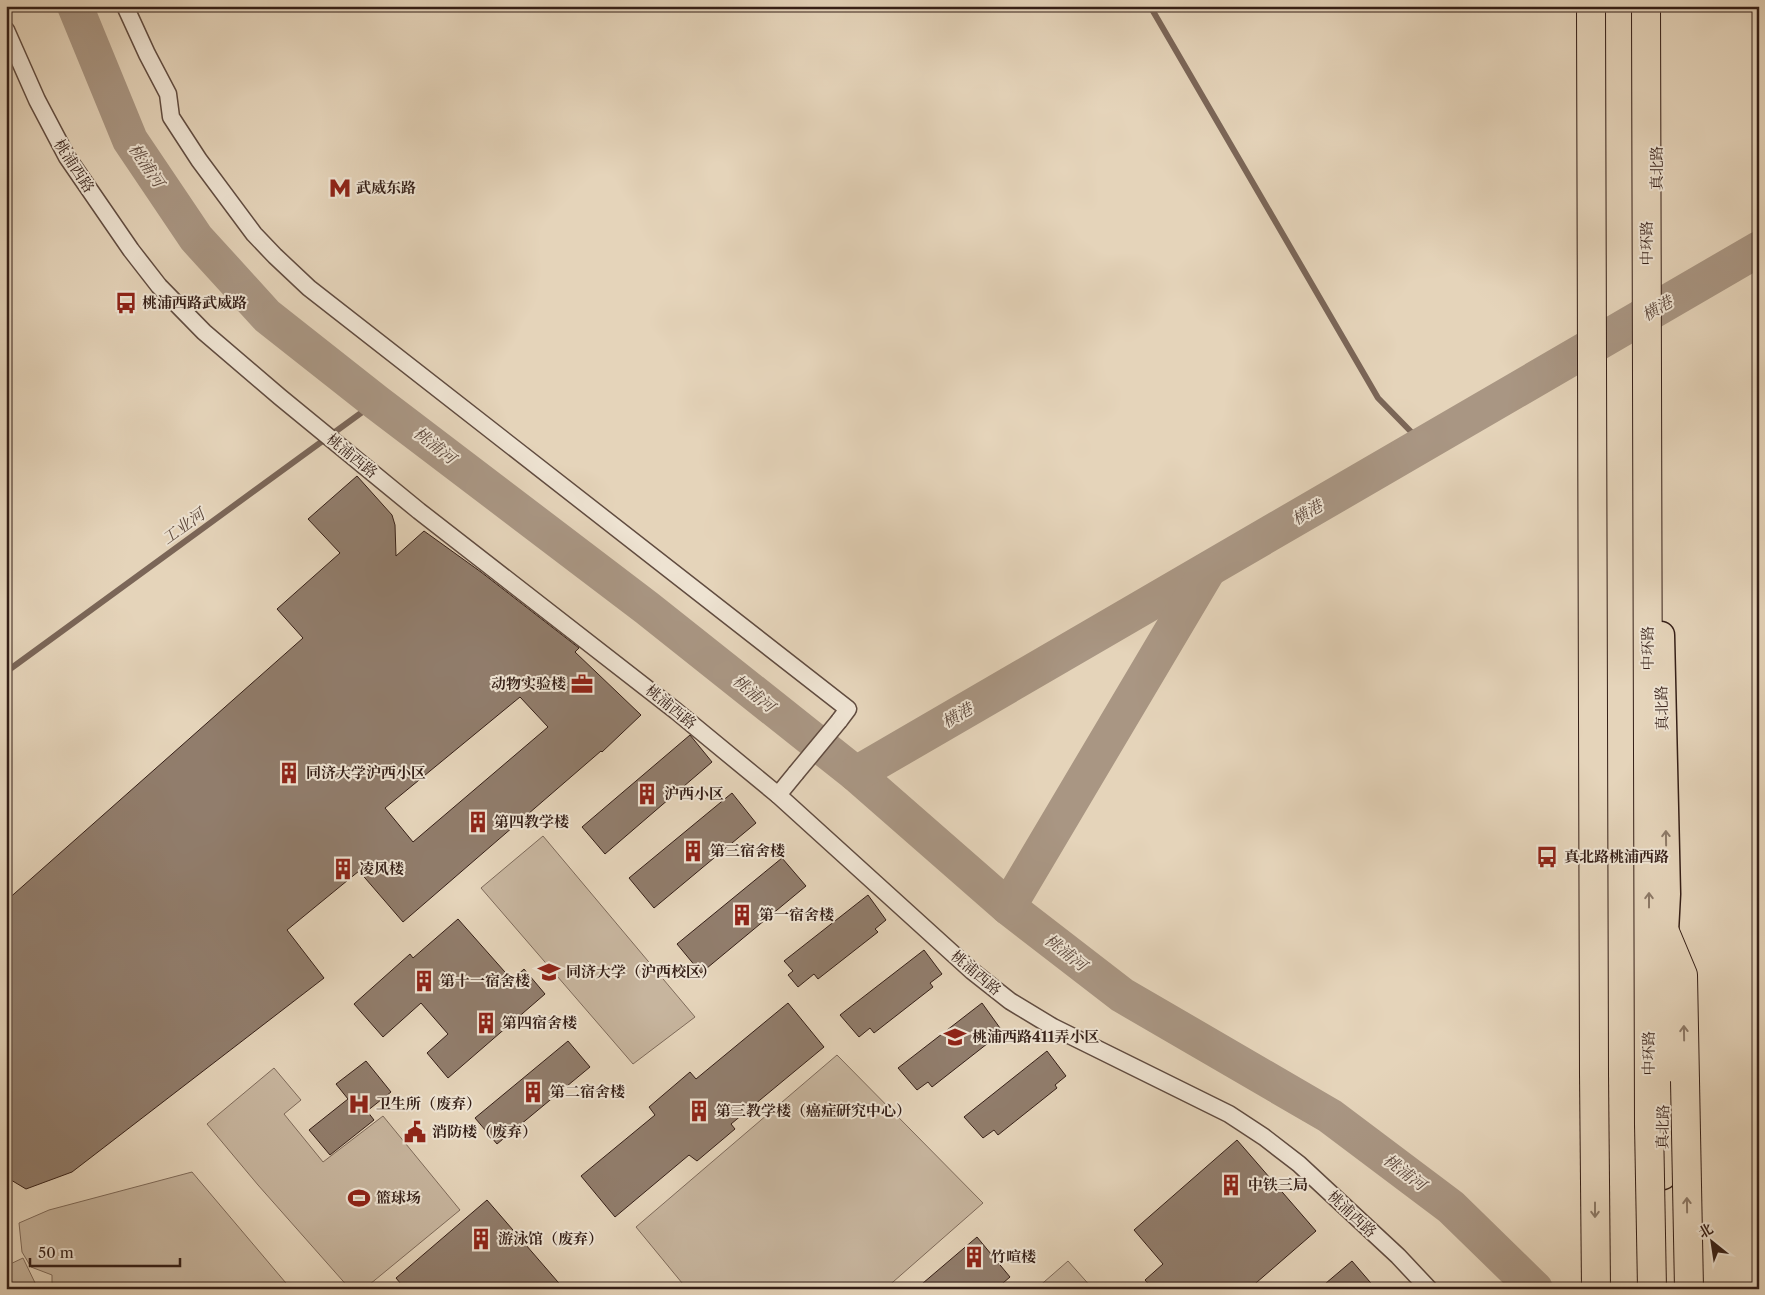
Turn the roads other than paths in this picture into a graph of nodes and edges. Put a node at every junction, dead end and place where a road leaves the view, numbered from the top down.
1 (125, 6) edge
2 (1582, 6) edge
3 (1591, 6) edge
4 (1646, 6) edge
5 (1657, 6) edge
6 (6, 30) edge
7 (778, 795) junction
8 (1665, 932) junction
9 (1585, 1184) dead end
10 (1429, 1289) edge
11 (1596, 1289) edge
12 (1652, 1289) edge
13 (1662, 1289) edge
14 (1689, 1289) edge

1 - 7 street, bridge
2 - 9 main road
3 -> 11 highway, bridge
12 -> 4 highway, 中环路, bridge
8 -> 5 main road, 真北路
6 - 7 street, 桃浦西路
7 - 10 street, 桃浦西路
8 - 13 main road, 真北路
14 -> 8 highway, bridge

